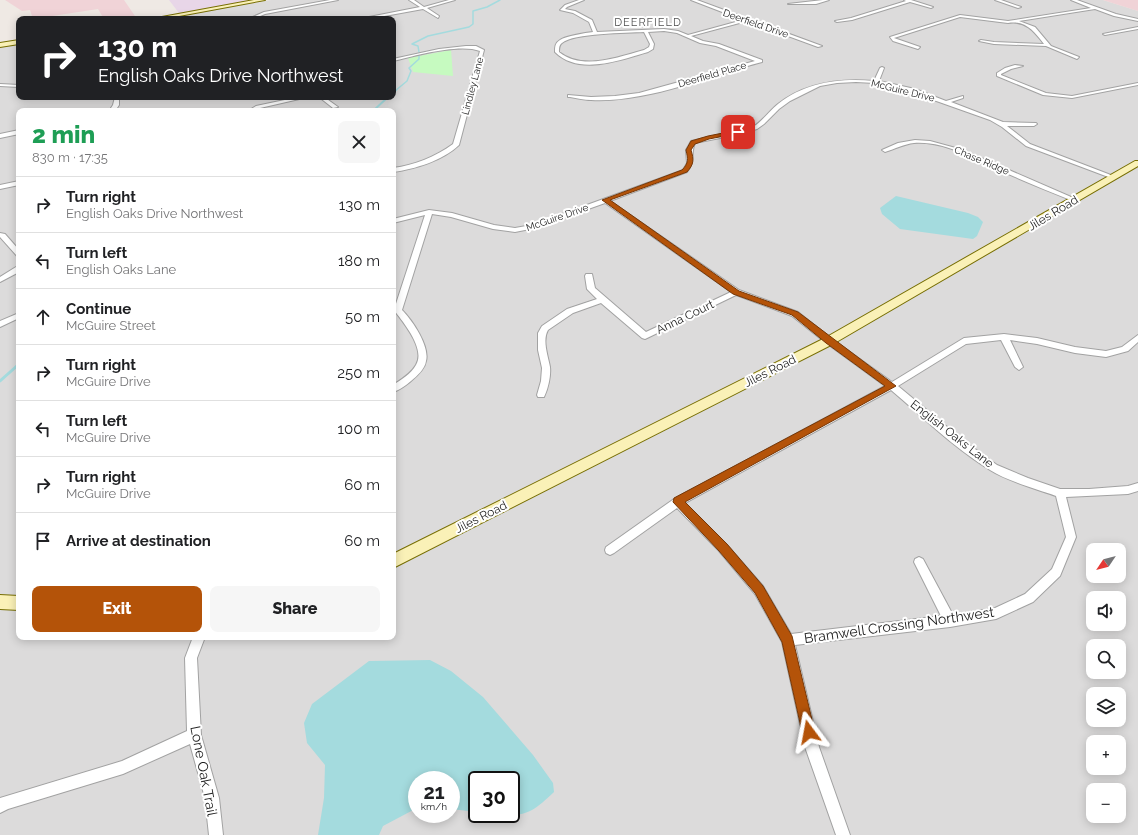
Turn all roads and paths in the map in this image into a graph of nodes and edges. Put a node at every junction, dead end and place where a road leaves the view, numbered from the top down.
1 (263, 0) edge
2 (336, 0) edge
3 (411, 0) edge
4 (453, 0) edge
5 (582, 0) edge
6 (693, 0) edge
7 (827, 0) edge
8 (906, 0) edge
9 (997, 0) edge
10 (1073, 0) edge
11 (911, 1) junction
12 (790, 4) dead end
13 (1019, 6) dead end
14 (931, 7) dead end
15 (424, 8) junction
16 (1095, 8) junction
17 (182, 16) edge
18 (257, 16) edge
19 (378, 16) edge
20 (438, 17) dead end
21 (746, 20) junction
22 (1138, 20) edge
23 (837, 21) dead end
24 (1012, 21) junction
25 (1138, 28) edge
26 (645, 31) junction
27 (594, 33) junction
28 (1105, 34) dead end
29 (687, 36) junction
30 (981, 41) dead end
31 (16, 42) edge
32 (0, 45) edge
33 (1048, 45) junction
34 (820, 46) dead end
35 (918, 48) dead end
36 (1077, 58) dead end
37 (396, 59) edge
38 (1021, 66) dead end
39 (882, 68) dead end
40 (876, 82) junction
41 (1138, 84) edge
42 (0, 85) edge
43 (16, 86) edge
44 (570, 96) dead end
45 (961, 97) dead end
46 (292, 100) edge
47 (326, 100) edge
48 (947, 102) junction
49 (334, 107) dead end
50 (256, 108) edge
51 (1000, 124) junction
52 (1034, 124) dead end
53 (16, 133) edge
54 (0, 136) edge
55 (885, 150) dead end
56 (1138, 163) edge
57 (396, 169) edge
58 (1113, 177) junction
59 (16, 184) edge
60 (0, 187) edge
61 (605, 200) junction
62 (1075, 200) junction
63 (429, 212) junction
64 (396, 220) edge
65 (0, 234) edge
66 (16, 251) edge
67 (16, 271) edge
68 (589, 276) dead end
69 (0, 280) edge
70 (736, 292) junction
71 (602, 300) junction
72 (16, 316) edge
73 (0, 324) edge
74 (1004, 337) junction
75 (1138, 338) edge
76 (829, 341) junction
77 (1019, 367) dead end
78 (892, 386) junction
79 (396, 387) edge
80 (541, 395) dead end
81 (1138, 487) edge
82 (1060, 492) junction
83 (678, 502) junction
84 (610, 550) dead end
85 (396, 559) edge
86 (919, 562) dead end
87 (0, 602) edge
88 (16, 603) edge
89 (950, 621) junction
90 (198, 640) edge
91 (788, 640) junction
92 (194, 735) junction
93 (0, 806) edge
94 (216, 835) edge
95 (843, 835) edge

1 - 17 street
2 - 18 street
3 - 15 street
4 - 15 street
5 - 27 street
6 - 21 street, Deerfield Drive
7 - 12 street
8 - 11 street
9 - 13 street
10 - 16 street
11 - 14 street
11 - 23 street
15 - 19 street
15 - 20 street
16 - 22 street
16 - 24 street
21 - 29 street
21 - 34 street, Deerfield Drive
24 - 33 street
24 - 35 street
25 - 28 street
26 - 27 street, Deerfield Place
26 - 27 street, Deerfield Place
26 - 29 street, Deerfield Place
29 - 44 street, Deerfield Place
30 - 33 street
31 - 32 street
33 - 36 street
37 - 57 street, Lindley Lane
38 - 41 street
39 - 40 street
40 - 48 street, McGuire Drive
40 - 61 street, McGuire Drive
42 - 43 street
45 - 48 street
46 - 50 street
47 - 49 street
48 - 51 street, McGuire Drive
51 - 52 street
51 - 58 street, McGuire Drive
53 - 54 street
55 - 62 street, Chase Ridge
56 - 58 street, Jiles Road
58 - 62 street, Jiles Road
59 - 60 street
61 - 63 street, McGuire Drive
61 - 70 street, English Oaks Lane
62 - 76 street, Jiles Road
63 - 64 street, McGuire Drive
63 - 79 street
65 - 66 street
67 - 69 street
68 - 71 street, Anna Court
70 - 71 street, Anna Court
70 - 76 street, English Oaks Lane
71 - 80 street
72 - 73 street
74 - 75 street
74 - 77 street
74 - 78 street
76 - 78 street, English Oaks Lane
76 - 85 street, Jiles Road
78 - 82 street, English Oaks Lane
78 - 83 street
81 - 82 street, English Oaks Lane
82 - 89 street, Bramwell Crossing Northwest
83 - 84 street
83 - 91 street
86 - 89 street
87 - 88 street
89 - 91 street, Bramwell Crossing Northwest
90 - 92 street, Lone Oak Trail
91 - 95 street
92 - 93 street
92 - 94 street, Lone Oak Trail

